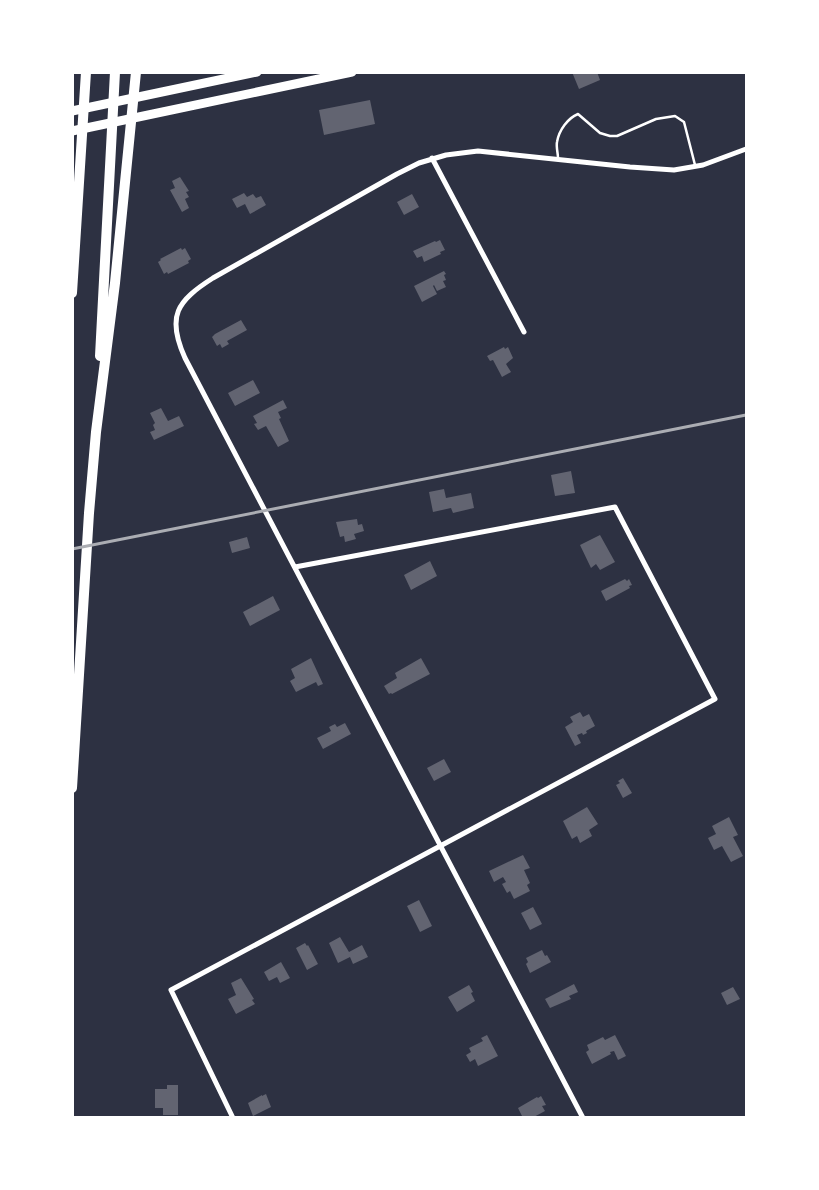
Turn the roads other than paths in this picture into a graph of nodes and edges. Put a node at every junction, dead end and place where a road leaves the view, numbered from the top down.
1 (136, 72) edge
2 (258, 72) edge
3 (352, 72) edge
4 (115, 74) edge
5 (86, 77) edge
6 (72, 110) edge
7 (72, 131) edge
8 (746, 149) edge
9 (432, 158) junction
10 (558, 159) junction
11 (695, 167) junction
12 (72, 292) edge
13 (524, 332) dead end
14 (96, 432) junction
15 (295, 567) junction
16 (72, 788) edge
17 (440, 845) junction
18 (233, 1118) edge
19 (583, 1118) edge

1 - 14 highway
2 - 6 main road
3 - 7 main road
4 - 14 highway
5 - 12 highway
8 - 11 street
9 - 10 street
9 - 13 street
9 - 15 street
10 - 11 street
10 - 11 lane
14 - 16 highway
15 - 17 street
15 - 17 street
17 - 18 street
17 - 19 street

